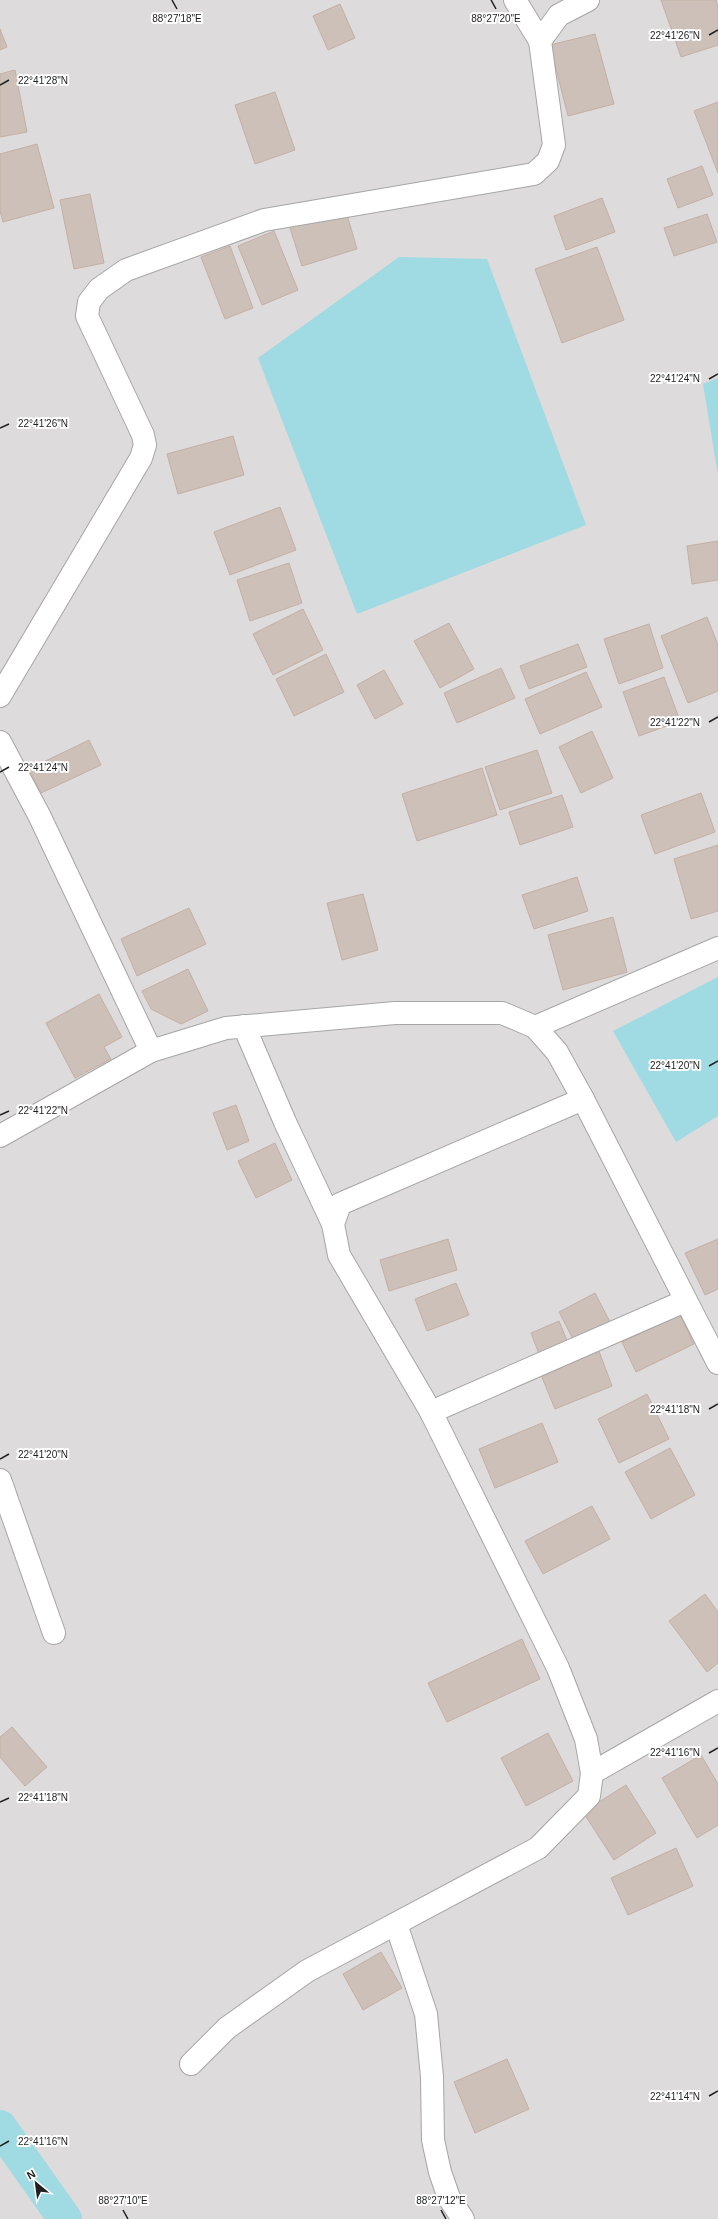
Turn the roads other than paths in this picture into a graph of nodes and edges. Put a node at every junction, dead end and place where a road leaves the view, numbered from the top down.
1 (515, 0) edge
2 (588, 0) edge
3 (540, 41) junction
4 (0, 696) edge
5 (0, 742) edge
6 (718, 948) edge
7 (244, 1026) junction
8 (535, 1027) junction
9 (151, 1051) junction
10 (583, 1099) junction
11 (0, 1136) edge
12 (333, 1224) junction
13 (685, 1301) junction
14 (718, 1363) edge
15 (431, 1412) junction
16 (0, 1480) edge
17 (54, 1633) dead end
18 (718, 1701) edge
19 (592, 1773) junction
20 (396, 1924) junction
21 (191, 2064) dead end
22 (463, 2219) edge

1 - 3 street
2 - 3 street
3 - 4 street
5 - 9 street
6 - 8 street
7 - 8 street
7 - 9 street
7 - 12 street
8 - 10 street
9 - 11 street
10 - 12 street
10 - 13 street
12 - 15 street
13 - 14 street
13 - 15 street
15 - 19 street
16 - 17 street
18 - 19 street
19 - 20 street
20 - 21 street
20 - 22 street

